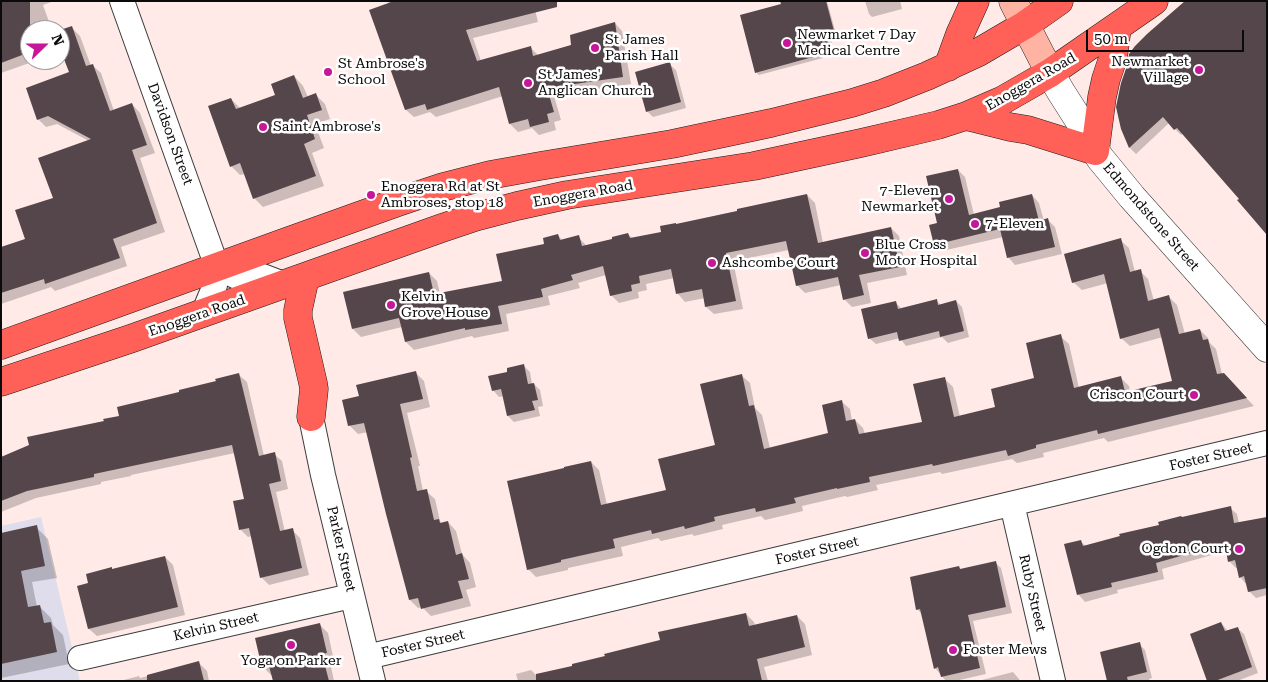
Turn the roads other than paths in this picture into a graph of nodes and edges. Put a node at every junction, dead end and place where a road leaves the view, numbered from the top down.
1 (122, 1) edge
2 (975, 1) edge
3 (1012, 1) edge
4 (1059, 1) edge
5 (1154, 1) edge
6 (1025, 25) junction
7 (1117, 28) junction
8 (948, 67) junction
9 (1050, 73) junction
10 (966, 116) junction
11 (1095, 151) junction
12 (217, 267) junction
13 (295, 281) junction
14 (203, 314) junction
15 (1, 345) edge
16 (1267, 348) edge
17 (1, 382) edge
18 (312, 417) joint
19 (1267, 444) edge
20 (1012, 504) junction
21 (351, 596) junction
22 (80, 658) dead end
23 (367, 658) junction
24 (373, 681) edge
25 (1052, 681) edge

1 - 12 street, Davidson Street
2 - 8 main road
3 - 6 main road
4 - 6 main road
5 - 7 main road, Enoggera Road
6 - 8 main road
6 - 9 main road
7 - 9 main road, Enoggera Road
7 - 11 main road
8 - 12 main road
9 - 10 main road, Enoggera Road
9 - 11 street, Edmondstone Street
10 - 11 main road
10 - 13 main road, Enoggera Road
11 - 16 street, Edmondstone Street
12 - 13 street
12 - 14 street
12 - 15 main road
13 - 14 main road, Enoggera Road
13 - 18 main road
14 - 17 main road, Enoggera Road
18 - 21 street, Parker Street
19 - 20 street, Foster Street
20 - 23 street, Foster Street
20 - 25 street, Ruby Street
21 - 22 street, Kelvin Street
21 - 23 street, Parker Street
23 - 24 street, Parker Street

